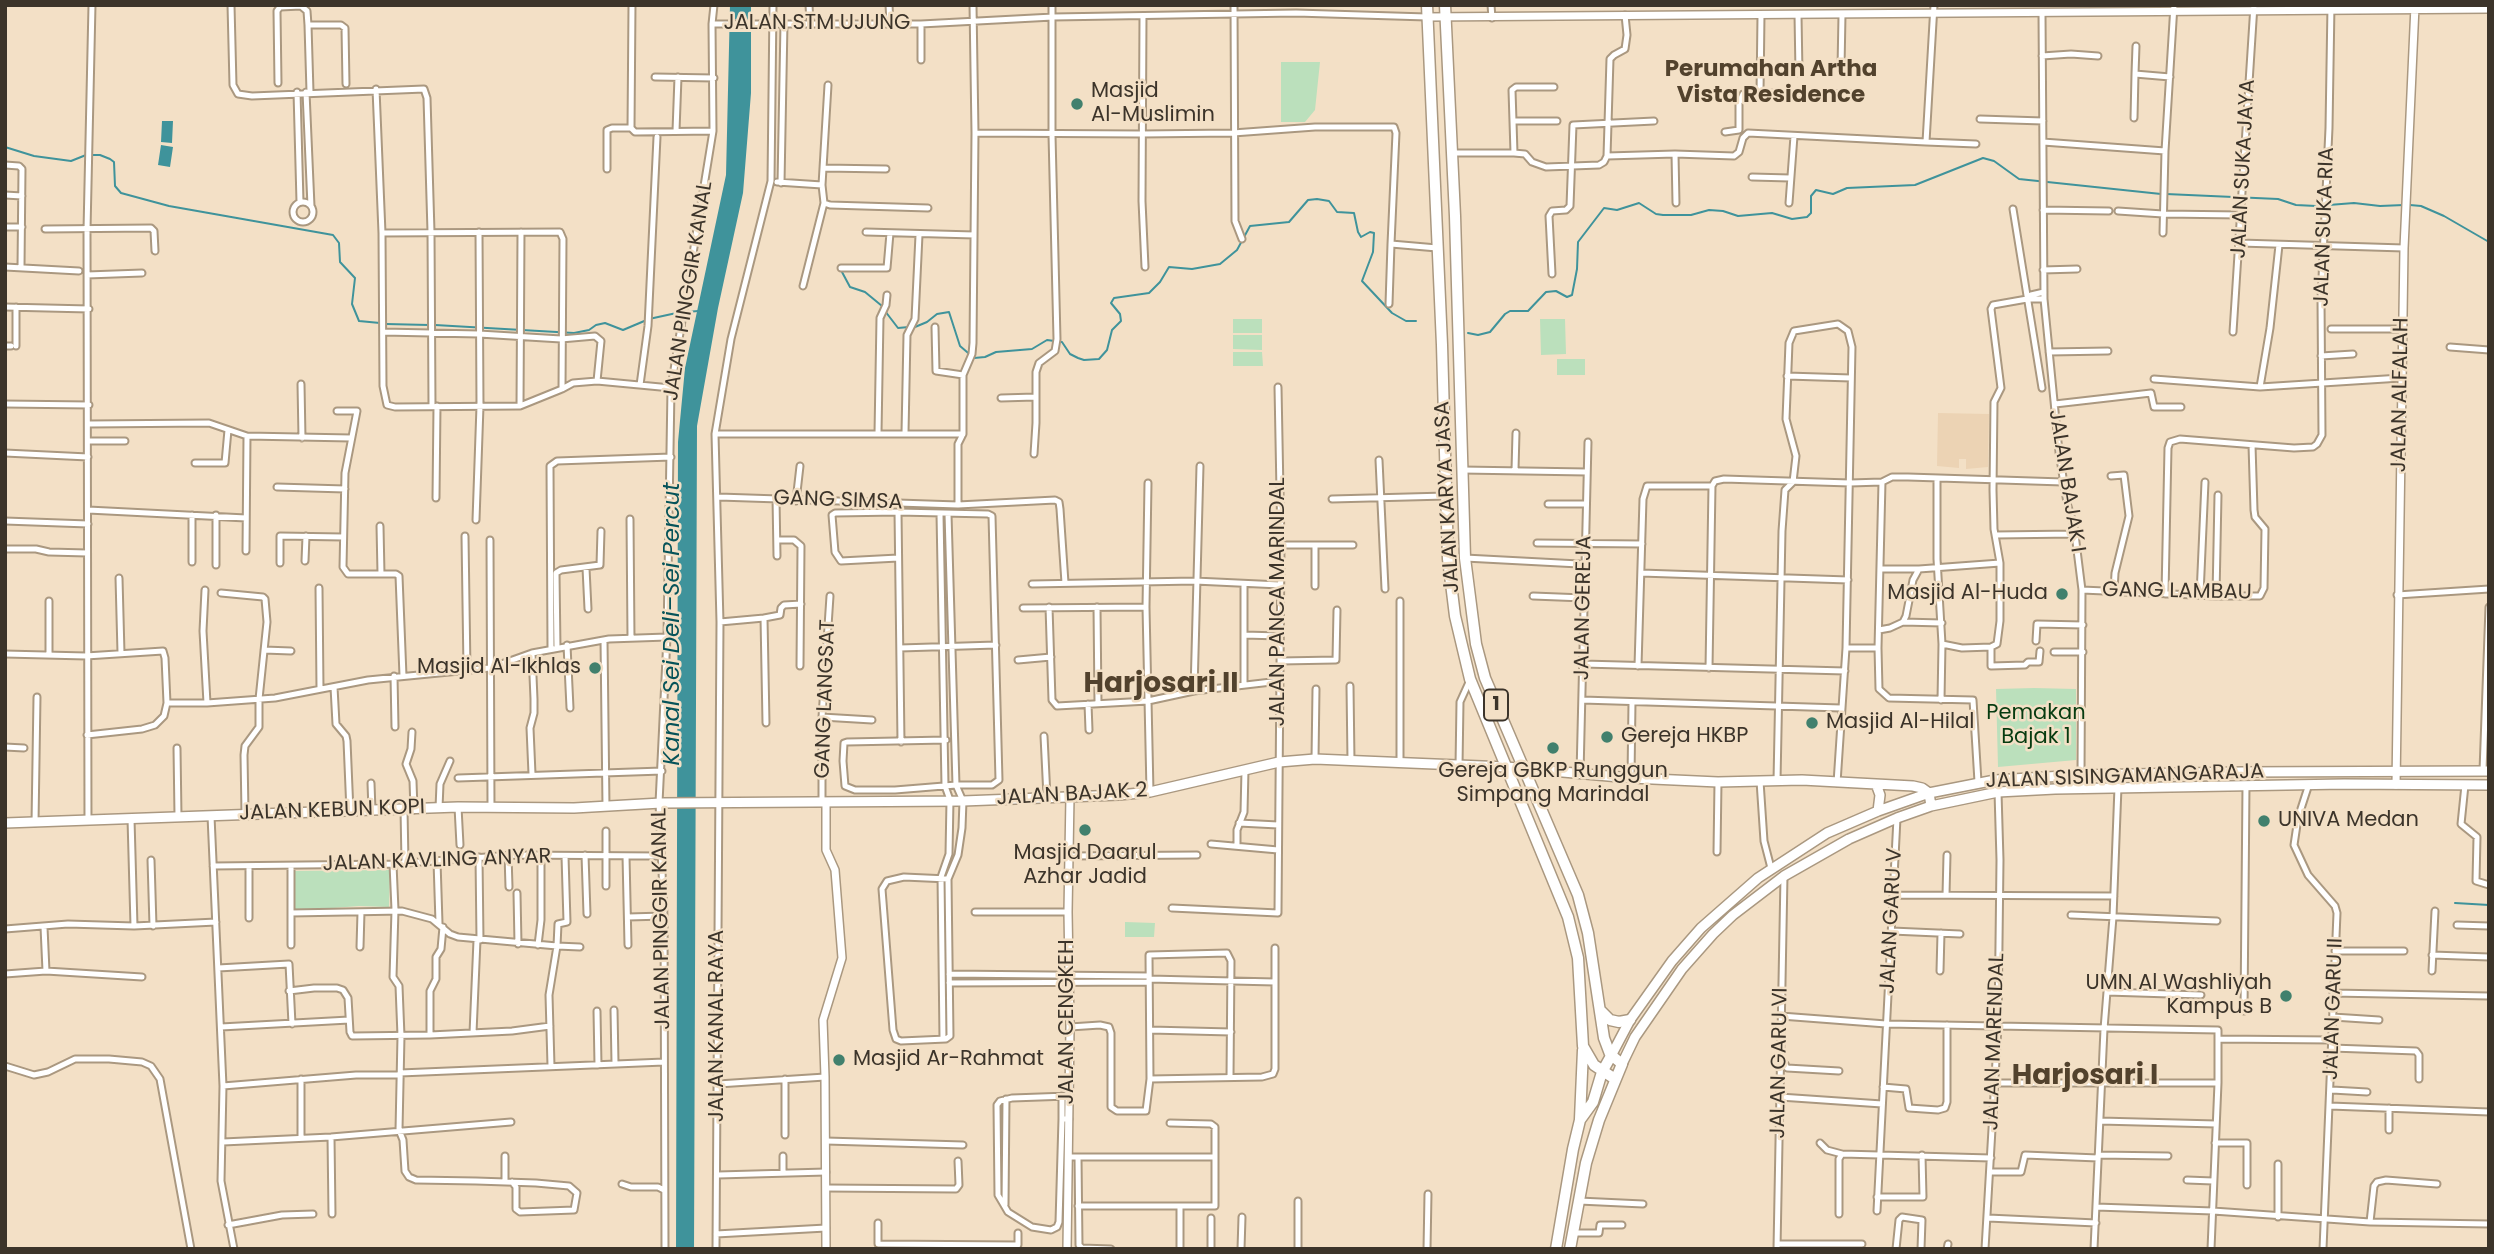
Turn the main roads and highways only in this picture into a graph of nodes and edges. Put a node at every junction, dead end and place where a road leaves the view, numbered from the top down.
1 (1427, 5) edge
2 (1445, 5) edge
3 (1444, 415) junction
4 (1460, 415) junction
5 (1506, 767) junction
6 (1523, 769) junction
7 (2486, 771) edge
8 (1876, 784) junction
9 (2489, 785) edge
10 (1942, 790) junction
11 (1929, 793) junction
12 (1944, 802) junction
13 (660, 803) joint
14 (1931, 806) junction
15 (1878, 811) junction
16 (5, 823) edge
17 (1600, 1010) junction
18 (1630, 1020) junction
19 (1583, 1046) junction
20 (1611, 1056) junction
21 (1622, 1064) junction
22 (1602, 1072) junction
23 (1615, 1079) junction
24 (1580, 1120) junction
25 (1556, 1249) edge
26 (1570, 1249) edge

1 - 3 highway, JALAN KARYA JASA / 1
2 - 4 highway, JALAN KARYA JASA / 1
3 - 4 highway
3 - 5 highway, JALAN KARYA JASA / 1
4 - 6 highway, JALAN KARYA JASA / 1
5 - 6 main road
5 - 13 main road, JALAN BAJAK 2
5 - 19 highway, JALAN KARYA JASA / 1
6 - 8 main road
6 - 17 highway, JALAN KARYA JASA / 1
7 - 10 main road, JALAN SISINGAMANGARAJA
8 - 11 main road
8 - 15 main road
9 - 12 main road, JALAN SISINGAMANGARAJA
10 - 11 main road, JALAN SISINGAMANGARAJA
10 - 12 main road
11 - 14 main road
11 - 15 main road, JALAN SISINGAMANGARAJA
12 - 14 main road, JALAN SISINGAMANGARAJA
13 - 16 main road, JALAN KEBUN KOPI
14 - 21 main road, JALAN SISINGAMANGARAJA
15 - 18 main road, JALAN SISINGAMANGARAJA
17 - 18 highway
17 - 20 highway, JALAN KARYA JASA / 1
18 - 20 main road, JALAN SISINGAMANGARAJA
19 - 22 highway
19 - 24 highway, JALAN KARYA JASA
20 - 21 highway
20 - 22 highway, JALAN SISINGAMANGARAJA
21 - 23 highway, JALAN SISINGAMANGARAJA
22 - 23 highway
22 - 24 highway, JALAN SISINGAMANGARAJA
23 - 26 highway, JALAN SISINGAMANGARAJA
24 - 25 highway, JALAN SISINGAMANGARAJA

